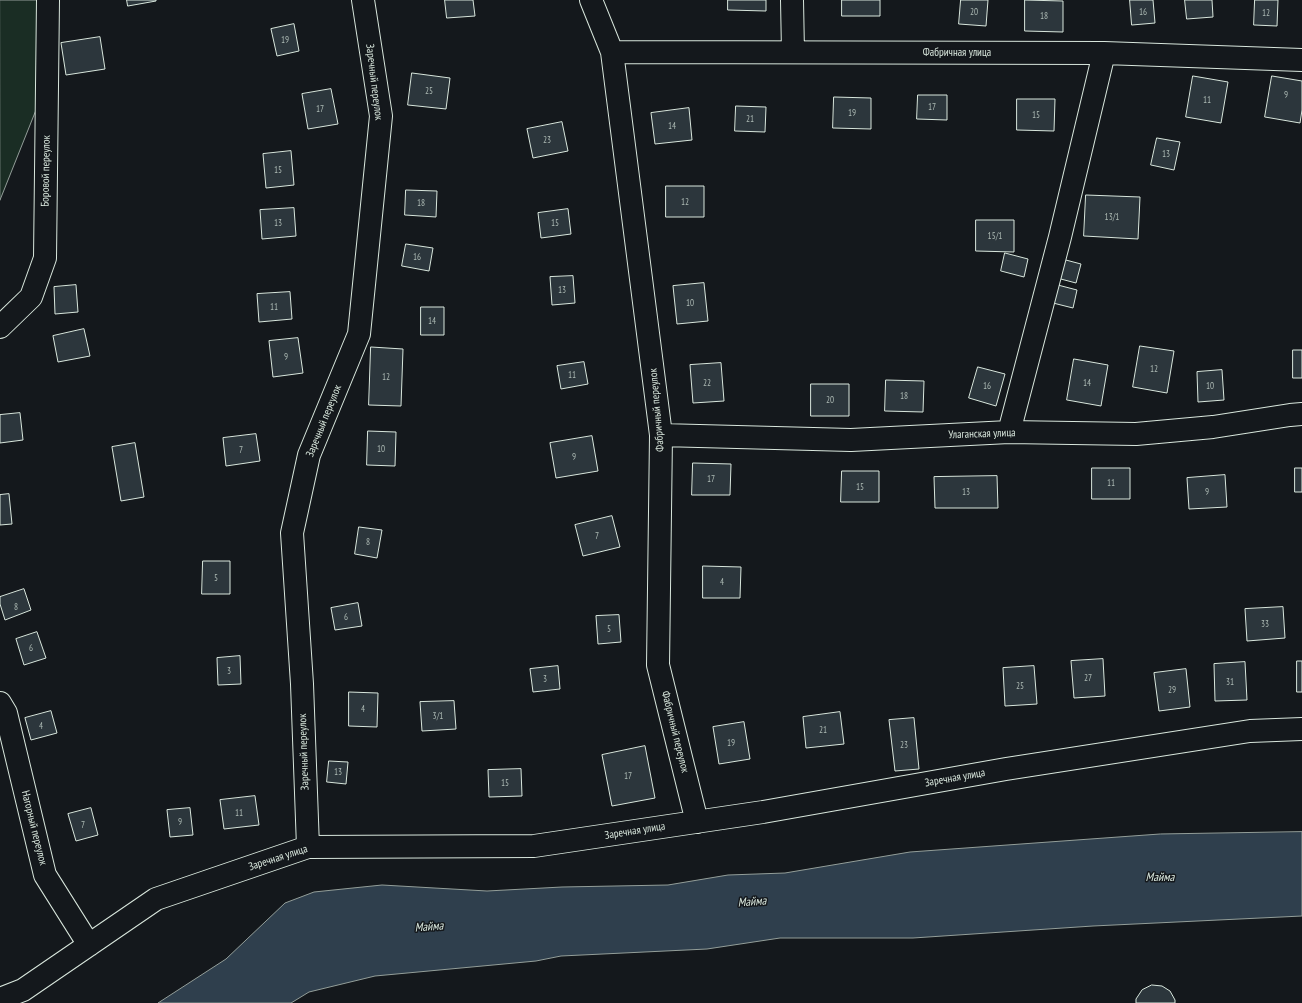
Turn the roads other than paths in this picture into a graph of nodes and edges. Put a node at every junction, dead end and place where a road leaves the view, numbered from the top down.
1 (48, 0) edge
2 (363, 0) edge
3 (591, 0) edge
4 (792, 0) edge
5 (612, 52) junction
6 (792, 52) junction
7 (1104, 53) junction
8 (1302, 60) edge
9 (0, 327) edge
10 (1302, 414) edge
11 (1009, 432) junction
12 (661, 435) junction
13 (0, 703) edge
14 (1302, 729) edge
15 (697, 822) junction
16 (308, 847) junction
17 (89, 945) junction
18 (0, 999) edge

1 - 9 street, Боровой переулок
2 - 16 street, Заречный переулок
3 - 5 street, Фабричный переулок
4 - 6 street
5 - 6 street, Фабричная улица
5 - 12 street, Фабричный переулок
6 - 7 street, Фабричная улица
7 - 8 street, Фабричная улица
7 - 11 street
10 - 11 street, Улаганская улица
11 - 12 street, Улаганская улица
12 - 15 street, Фабричный переулок
13 - 17 street, Нагорный переулок
14 - 15 street, Заречная улица
15 - 16 street, Заречная улица
16 - 17 street, Заречная улица
17 - 18 street, Заречная улица

